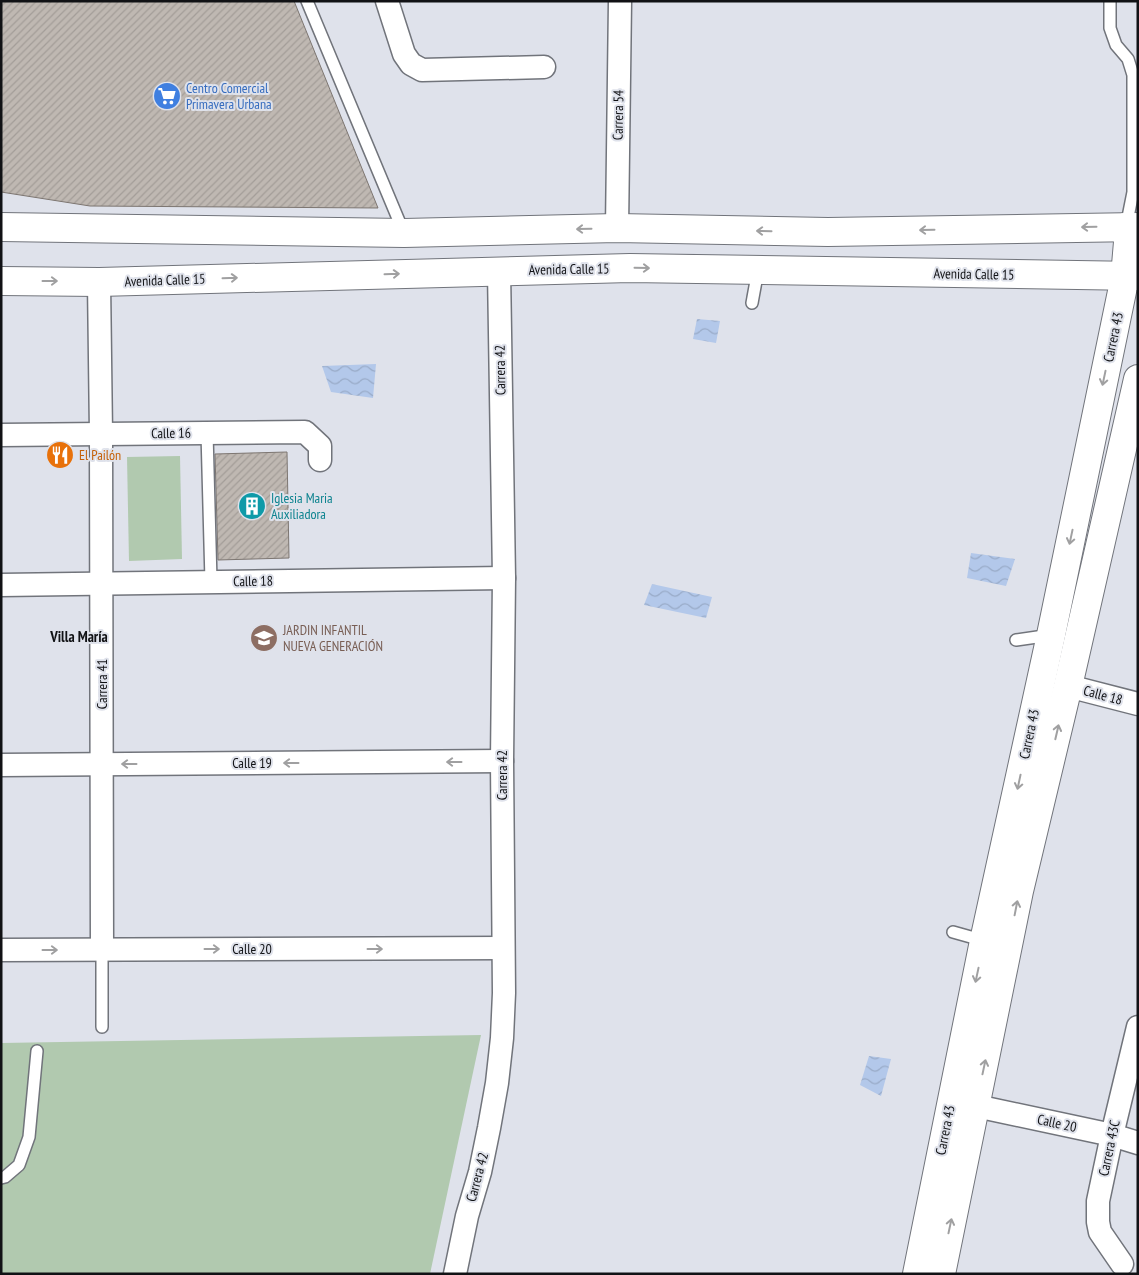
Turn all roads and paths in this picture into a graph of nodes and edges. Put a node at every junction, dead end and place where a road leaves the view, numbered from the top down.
1 (308, 1) edge
2 (387, 1) edge
3 (620, 1) edge
4 (1110, 1) edge
5 (544, 66) dead end
6 (1135, 195) edge
7 (1, 227) edge
8 (1132, 227) edge
9 (617, 228) junction
10 (404, 232) junction
11 (758, 270) junction
12 (499, 271) junction
13 (1132, 277) edge
14 (1, 281) edge
15 (99, 282) junction
16 (752, 303) dead end
17 (1138, 379) edge
18 (207, 433) junction
19 (101, 434) junction
20 (1, 435) edge
21 (320, 460) dead end
22 (504, 578) junction
23 (211, 582) junction
24 (102, 583) junction
25 (1, 585) edge
26 (1050, 635) junction
27 (1016, 640) dead end
28 (1068, 686) junction
29 (1138, 704) edge
30 (502, 761) junction
31 (102, 764) junction
32 (1, 765) edge
33 (953, 932) dead end
34 (996, 944) junction
35 (503, 948) junction
36 (1, 950) edge
37 (102, 950) junction
38 (102, 1027) dead end
39 (1138, 1027) edge
40 (37, 1051) dead end
41 (976, 1106) junction
42 (1112, 1135) junction
43 (1138, 1143) edge
44 (1, 1178) edge
45 (1122, 1264) dead end
46 (936, 1272) edge
47 (455, 1274) edge

1 - 10 lane
2 - 5 street
3 - 9 street, Carrera 54
4 - 6 lane, Carrera 43
6 - 8 lane, Carrera 43
7 - 10 main road
8 -> 9 main road
8 - 13 main road, Carrera 43
9 -> 10 main road
12 -> 11 main road, Avenida Calle 15
11 - 13 main road, Avenida Calle 15
11 - 16 lane
15 -> 12 main road, Avenida Calle 15
12 - 22 street, Carrera 42
13 -> 26 main road, Carrera 43
14 -> 15 main road, Avenida Calle 15
15 - 19 street, Carrera 41
17 - 28 main road, Carrera 43
18 - 19 street, Calle 16
18 - 21 street, Calle 16
18 - 23 lane
19 - 20 street, Calle 16
19 - 24 street, Carrera 41
22 - 23 street, Calle 18
22 - 30 street, Carrera 42
23 - 24 street, Calle 18
24 - 25 street, Calle 18
24 - 31 street, Carrera 41
26 - 27 lane
26 -> 34 main road, Carrera 43
28 - 29 street, Calle 18
34 -> 28 main road, Carrera 43
30 -> 31 street, Calle 19
30 - 35 street, Carrera 42
31 - 32 street, Calle 19
31 - 37 street, Carrera 41
33 - 34 lane
41 -> 34 main road, Carrera 43
34 -> 46 main road, Carrera 43
37 -> 35 street, Calle 20
35 - 47 street, Carrera 42
36 -> 37 street, Calle 20
37 - 38 lane, Carrera 41
39 - 42 street, Carrera 43C
40 - 44 lane
41 - 42 street, Calle 20
46 -> 41 main road, Carrera 43
42 - 43 street, Calle 20
42 - 45 street, Carrera 43C

